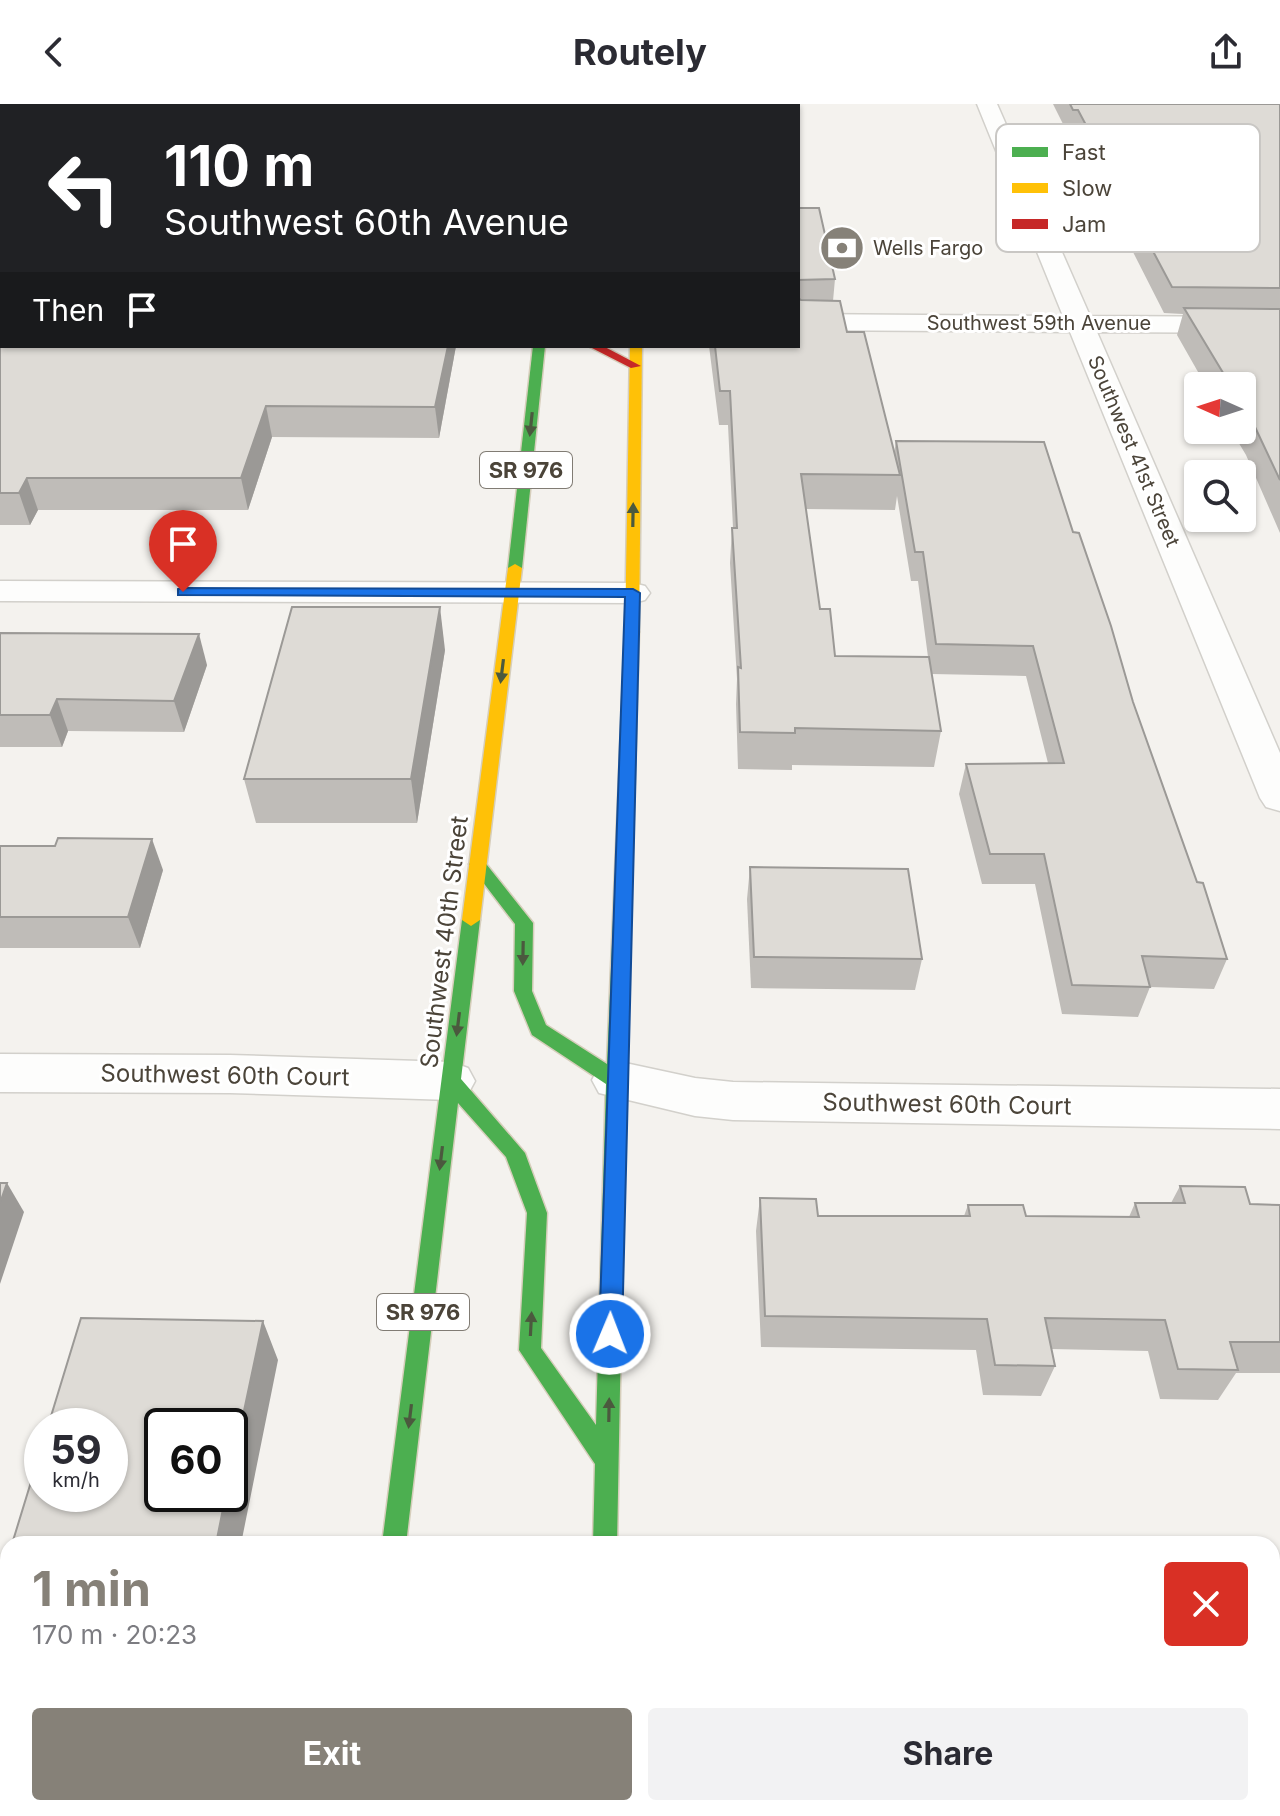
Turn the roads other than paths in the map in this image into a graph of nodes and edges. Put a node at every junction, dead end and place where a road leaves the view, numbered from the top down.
1 (987, 104) edge
2 (996, 125) edge
3 (1050, 252) edge
4 (800, 322) edge
5 (1080, 324) junction
6 (1280, 325) edge
7 (539, 348) edge
8 (598, 348) edge
9 (636, 348) edge
10 (635, 366) junction
11 (0, 591) edge
12 (512, 593) junction
13 (633, 593) junction
14 (1280, 798) edge
15 (477, 864) junction
16 (0, 1073) edge
17 (616, 1080) junction
18 (451, 1081) junction
19 (1280, 1109) edge
20 (608, 1462) junction
21 (395, 1536) edge
22 (605, 1536) edge

1 - 2 street, Southwest 41st Street
3 - 5 street, Southwest 41st Street
4 - 5 street, Southwest 59th Avenue
5 - 6 street, Southwest 59th Avenue
5 - 14 street, Southwest 41st Street
7 -> 12 main road, Southwest 40th Street / SR 976
8 - 10 main road
9 - 10 main road
13 -> 10 main road
11 - 12 street
12 - 13 street
12 -> 15 main road, Southwest 40th Street / SR 976
13 - 17 main road
15 -> 17 main road
15 -> 18 main road, Southwest 40th Street / SR 976
16 - 18 street, Southwest 60th Court
17 - 19 street, Southwest 60th Court
20 -> 17 main road
20 -> 18 main road
18 -> 21 main road, Southwest 40th Street / SR 976
20 - 22 main road

